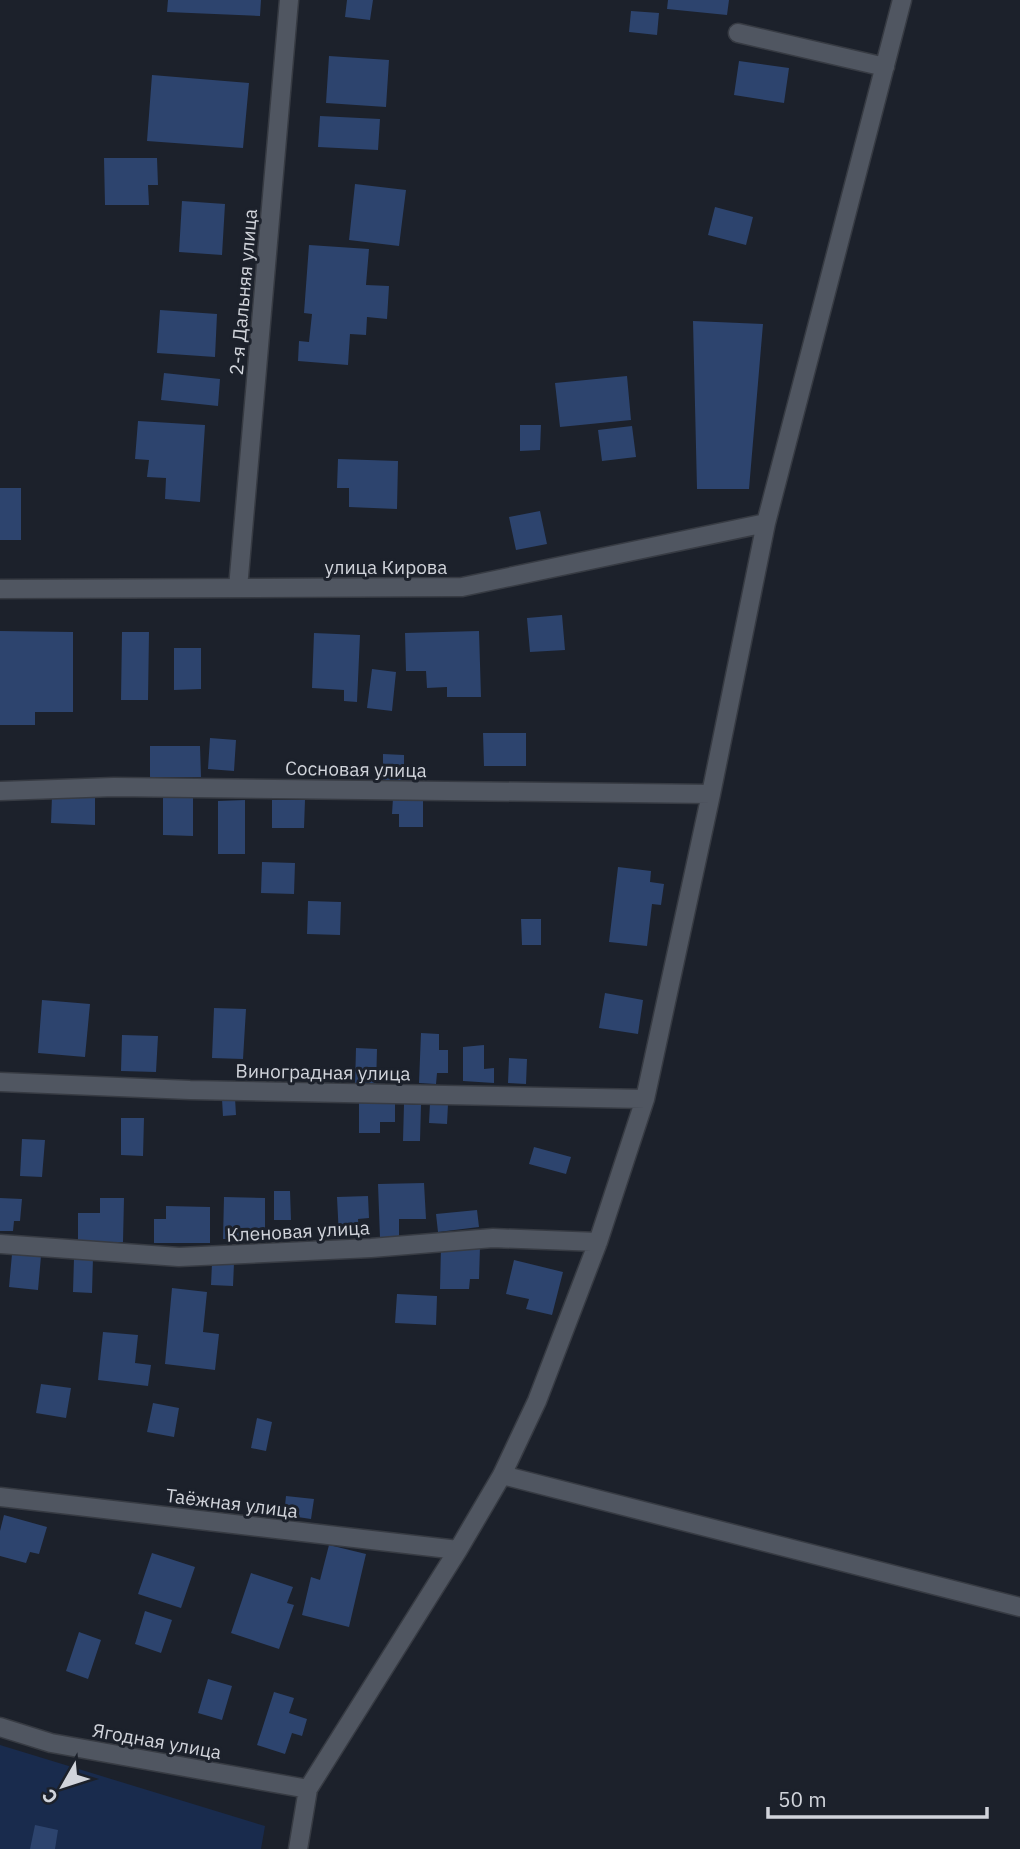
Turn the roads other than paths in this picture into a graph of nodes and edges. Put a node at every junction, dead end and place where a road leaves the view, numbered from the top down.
1 (289, 0) edge
2 (902, 0) edge
3 (738, 33) dead end
4 (885, 67) junction
5 (766, 523) junction
6 (238, 588) junction
7 (0, 589) edge
8 (0, 791) edge
9 (711, 793) junction
10 (0, 1082) edge
11 (645, 1099) junction
12 (598, 1242) junction
13 (0, 1244) edge
14 (502, 1475) junction
15 (0, 1497) edge
16 (458, 1550) junction
17 (1020, 1608) edge
18 (0, 1727) edge
19 (308, 1789) junction
20 (298, 1849) edge

1 - 6 street, 2-я Дальняя улица
2 - 4 street
3 - 4 street
4 - 5 street
5 - 6 street, улица Кирова
5 - 9 street
6 - 7 street, улица Кирова
8 - 9 street, Сосновая улица
9 - 11 street
10 - 11 street, Виноградная улица
11 - 12 street
12 - 13 street, Кленовая улица
12 - 14 street
14 - 16 street
14 - 17 street
15 - 16 street, Таёжная улица
16 - 19 street
18 - 19 street, Ягодная улица
19 - 20 street

